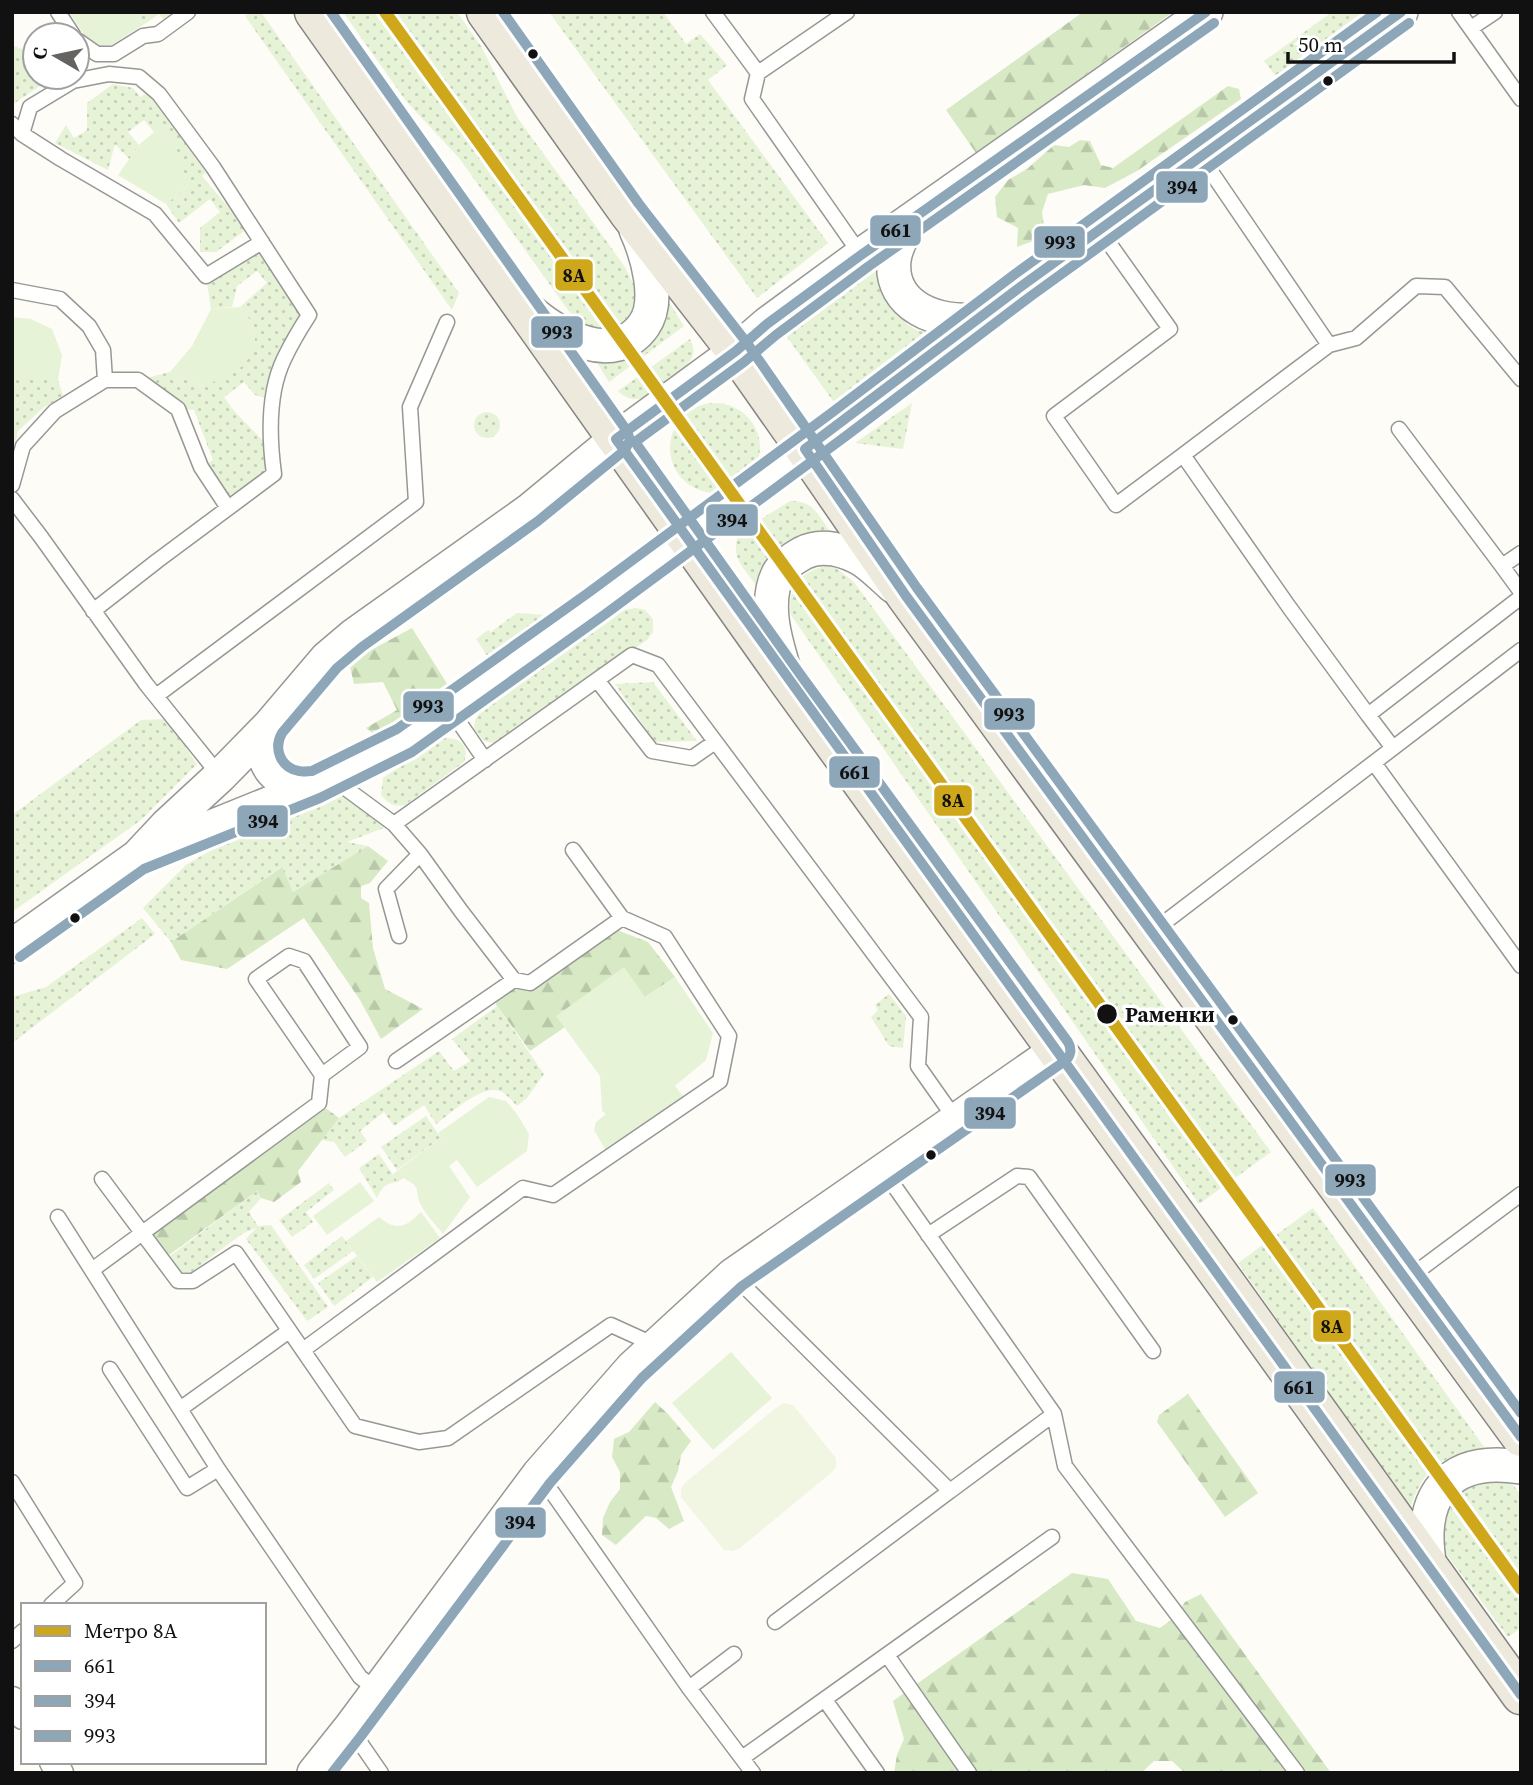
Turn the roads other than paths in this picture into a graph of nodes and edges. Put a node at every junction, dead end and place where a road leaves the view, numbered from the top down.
1 (188, 12) edge
2 (314, 12) edge
3 (486, 12) edge
4 (713, 12) edge
5 (847, 12) edge
6 (1206, 12) edge
7 (1401, 12) edge
8 (1459, 12) edge
9 (1495, 12) edge
10 (1471, 29) junction
11 (91, 50) edge
12 (758, 74) junction
13 (1521, 99) edge
14 (17, 129) edge
15 (1200, 156) junction
16 (628, 212) junction
17 (912, 220) junction
18 (1099, 229) junction
19 (262, 243) junction
20 (861, 255) junction
21 (12, 290) edge
22 (520, 302) junction
23 (978, 319) junction
24 (447, 322) dead end
25 (1329, 345) junction
26 (736, 351) junction
27 (1521, 379) edge
28 (105, 380) junction
29 (1399, 429) dead end
30 (616, 439) junction
31 (805, 449) junction
32 (1183, 455) junction
33 (12, 485) edge
34 (12, 499) edge
35 (228, 508) junction
36 (687, 537) junction
37 (1521, 553) edge
38 (1502, 566) junction
39 (1521, 595) edge
40 (906, 596) junction
41 (93, 611) junction
42 (1521, 650) edge
43 (597, 680) junction
44 (789, 682) junction
45 (156, 696) junction
46 (450, 709) junction
47 (1368, 715) junction
48 (270, 725) junction
49 (715, 742) junction
50 (1393, 748) junction
51 (485, 760) junction
52 (1374, 763) junction
53 (220, 776) junction
54 (329, 778) junction
55 (394, 824) junction
56 (573, 850) dead end
57 (420, 853) junction
58 (137, 857) junction
59 (622, 918) junction
60 (1151, 933) junction
61 (399, 936) dead end
62 (12, 946) edge
63 (1521, 966) edge
64 (513, 980) junction
65 (1057, 1050) junction
66 (396, 1061) dead end
67 (321, 1075) junction
68 (956, 1119) junction
69 (883, 1170) junction
70 (102, 1179) dead end
71 (1521, 1194) edge
72 (58, 1217) dead end
73 (142, 1233) junction
74 (928, 1235) junction
75 (92, 1270) junction
76 (733, 1275) junction
77 (1406, 1280) junction
78 (289, 1331) junction
79 (657, 1345) junction
80 (303, 1350) junction
81 (1153, 1351) dead end
82 (110, 1368) dead end
83 (180, 1409) junction
84 (1054, 1414) junction
85 (1521, 1437) edge
86 (1521, 1467) edge
87 (218, 1469) junction
88 (539, 1474) junction
89 (12, 1482) edge
90 (950, 1491) junction
91 (1052, 1537) dead end
92 (1430, 1567) junction
93 (53, 1603) edge
94 (775, 1622) dead end
95 (734, 1654) dead end
96 (887, 1655) junction
97 (689, 1688) junction
98 (378, 1691) junction
99 (1521, 1695) edge
100 (825, 1700) junction
101 (351, 1728) junction
102 (742, 1758) junction
103 (314, 1773) edge
104 (381, 1773) edge
105 (753, 1773) edge
106 (877, 1773) edge
107 (969, 1773) edge
108 (1297, 1773) edge

1 - 11 lane
2 - 22 main road
3 - 16 main road
4 - 12 lane
5 - 12 lane
6 - 17 street
7 - 15 street
8 - 10 lane
9 - 10 lane
10 - 13 lane
12 - 20 lane
14 - 19 lane
14 - 19 lane
15 - 18 street
15 - 25 lane
16 - 22 street
16 - 26 main road
17 - 20 street
17 - 23 street
18 - 23 street
18 - 32 lane
19 - 35 lane
20 - 26 street
21 - 28 lane
22 - 30 main road
23 - 31 street
24 - 45 lane
25 - 27 lane
25 - 32 lane
26 - 30 street
26 - 31 main road
28 - 33 lane
28 - 35 lane
29 - 38 lane
30 - 36 main road
30 - 48 street
31 - 36 street
31 - 40 main road
32 - 47 lane
34 - 41 lane
35 - 41 lane
36 - 44 main road
36 - 46 street
37 - 38 lane
38 - 39 lane
39 - 47 lane
40 - 44 street
40 - 60 main road
41 - 45 lane
42 - 50 lane
43 - 49 lane
43 - 49 lane
43 - 51 lane
44 - 65 main road
45 - 53 lane
46 - 51 lane
46 - 54 street
47 - 50 lane
48 - 53 street
48 - 54 street
49 - 68 lane
50 - 52 lane
51 - 55 lane
52 - 60 lane
52 - 63 lane
53 - 58 street
54 - 55 lane
54 - 58 street
55 - 57 lane
56 - 59 lane
57 - 61 lane
57 - 64 lane
58 - 62 street
59 - 64 lane
59 - 80 lane
60 - 77 main road
64 - 66 lane
65 - 68 street
65 - 92 main road
67 - 67 lane
67 - 73 lane
68 - 69 street
69 - 74 lane
69 - 76 street
70 - 73 lane
71 - 77 lane
72 - 75 lane
73 - 75 lane
73 - 78 lane
74 - 81 lane
74 - 84 lane
75 - 83 lane
76 - 79 street
76 - 90 lane
77 - 85 main road
78 - 80 lane
78 - 83 lane
79 - 80 lane
79 - 88 street
82 - 87 lane
83 - 87 lane
84 - 90 lane
84 - 108 lane
86 - 92 street
87 - 98 lane
88 - 97 lane
88 - 98 street
89 - 93 lane
90 - 94 lane
91 - 96 lane
92 - 99 main road
95 - 97 lane
96 - 100 lane
96 - 107 lane
97 - 102 lane
98 - 101 street
100 - 102 lane
100 - 106 lane
101 - 103 street
101 - 104 lane
102 - 105 lane

